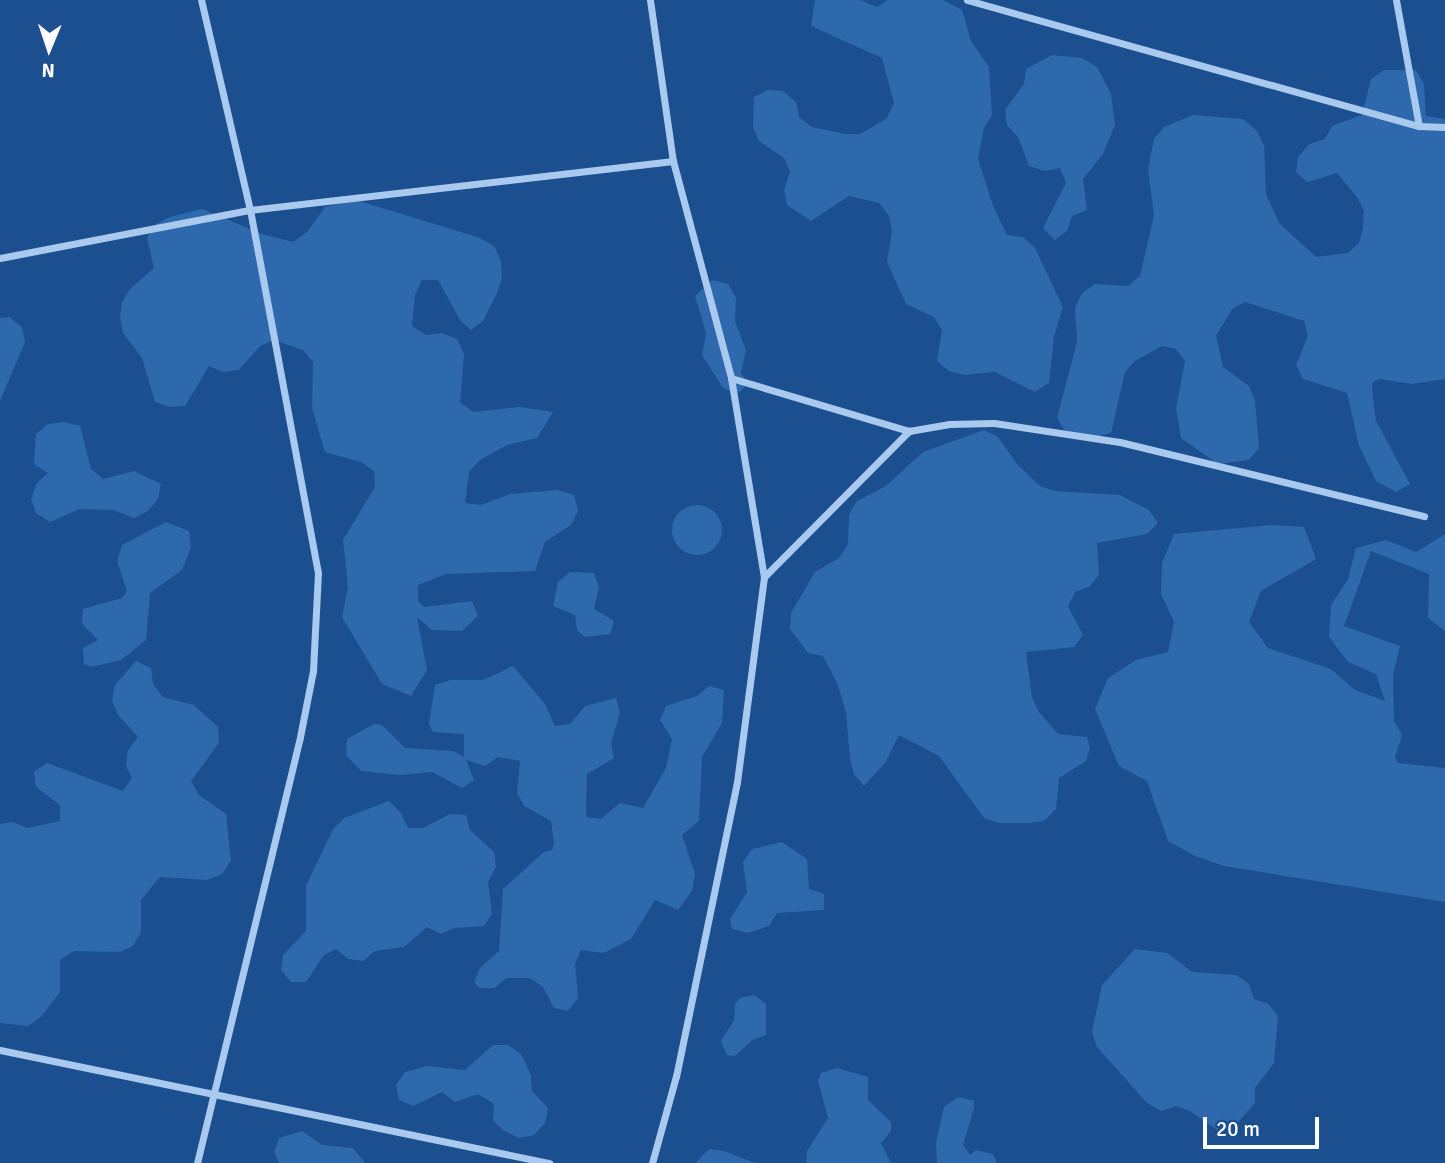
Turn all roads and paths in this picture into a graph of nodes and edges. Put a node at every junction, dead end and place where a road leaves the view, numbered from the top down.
1 (201, 0) edge
2 (650, 0) edge
3 (967, 0) edge
4 (1396, 0) edge
5 (1419, 126) junction
6 (1445, 127) edge
7 (673, 161) junction
8 (250, 211) junction
9 (0, 258) edge
10 (731, 378) junction
11 (909, 430) junction
12 (1424, 516) dead end
13 (764, 577) junction
14 (0, 1050) edge
15 (212, 1096) junction
16 (197, 1163) edge
17 (549, 1163) edge
18 (652, 1163) edge

1 - 8 street
2 - 7 street
3 - 5 street
4 - 5 street
5 - 6 street
7 - 8 street
7 - 10 street
8 - 9 street
8 - 15 street
10 - 11 street
10 - 13 street
11 - 12 street
11 - 13 street
13 - 18 street
14 - 15 street
15 - 16 street
15 - 17 street

